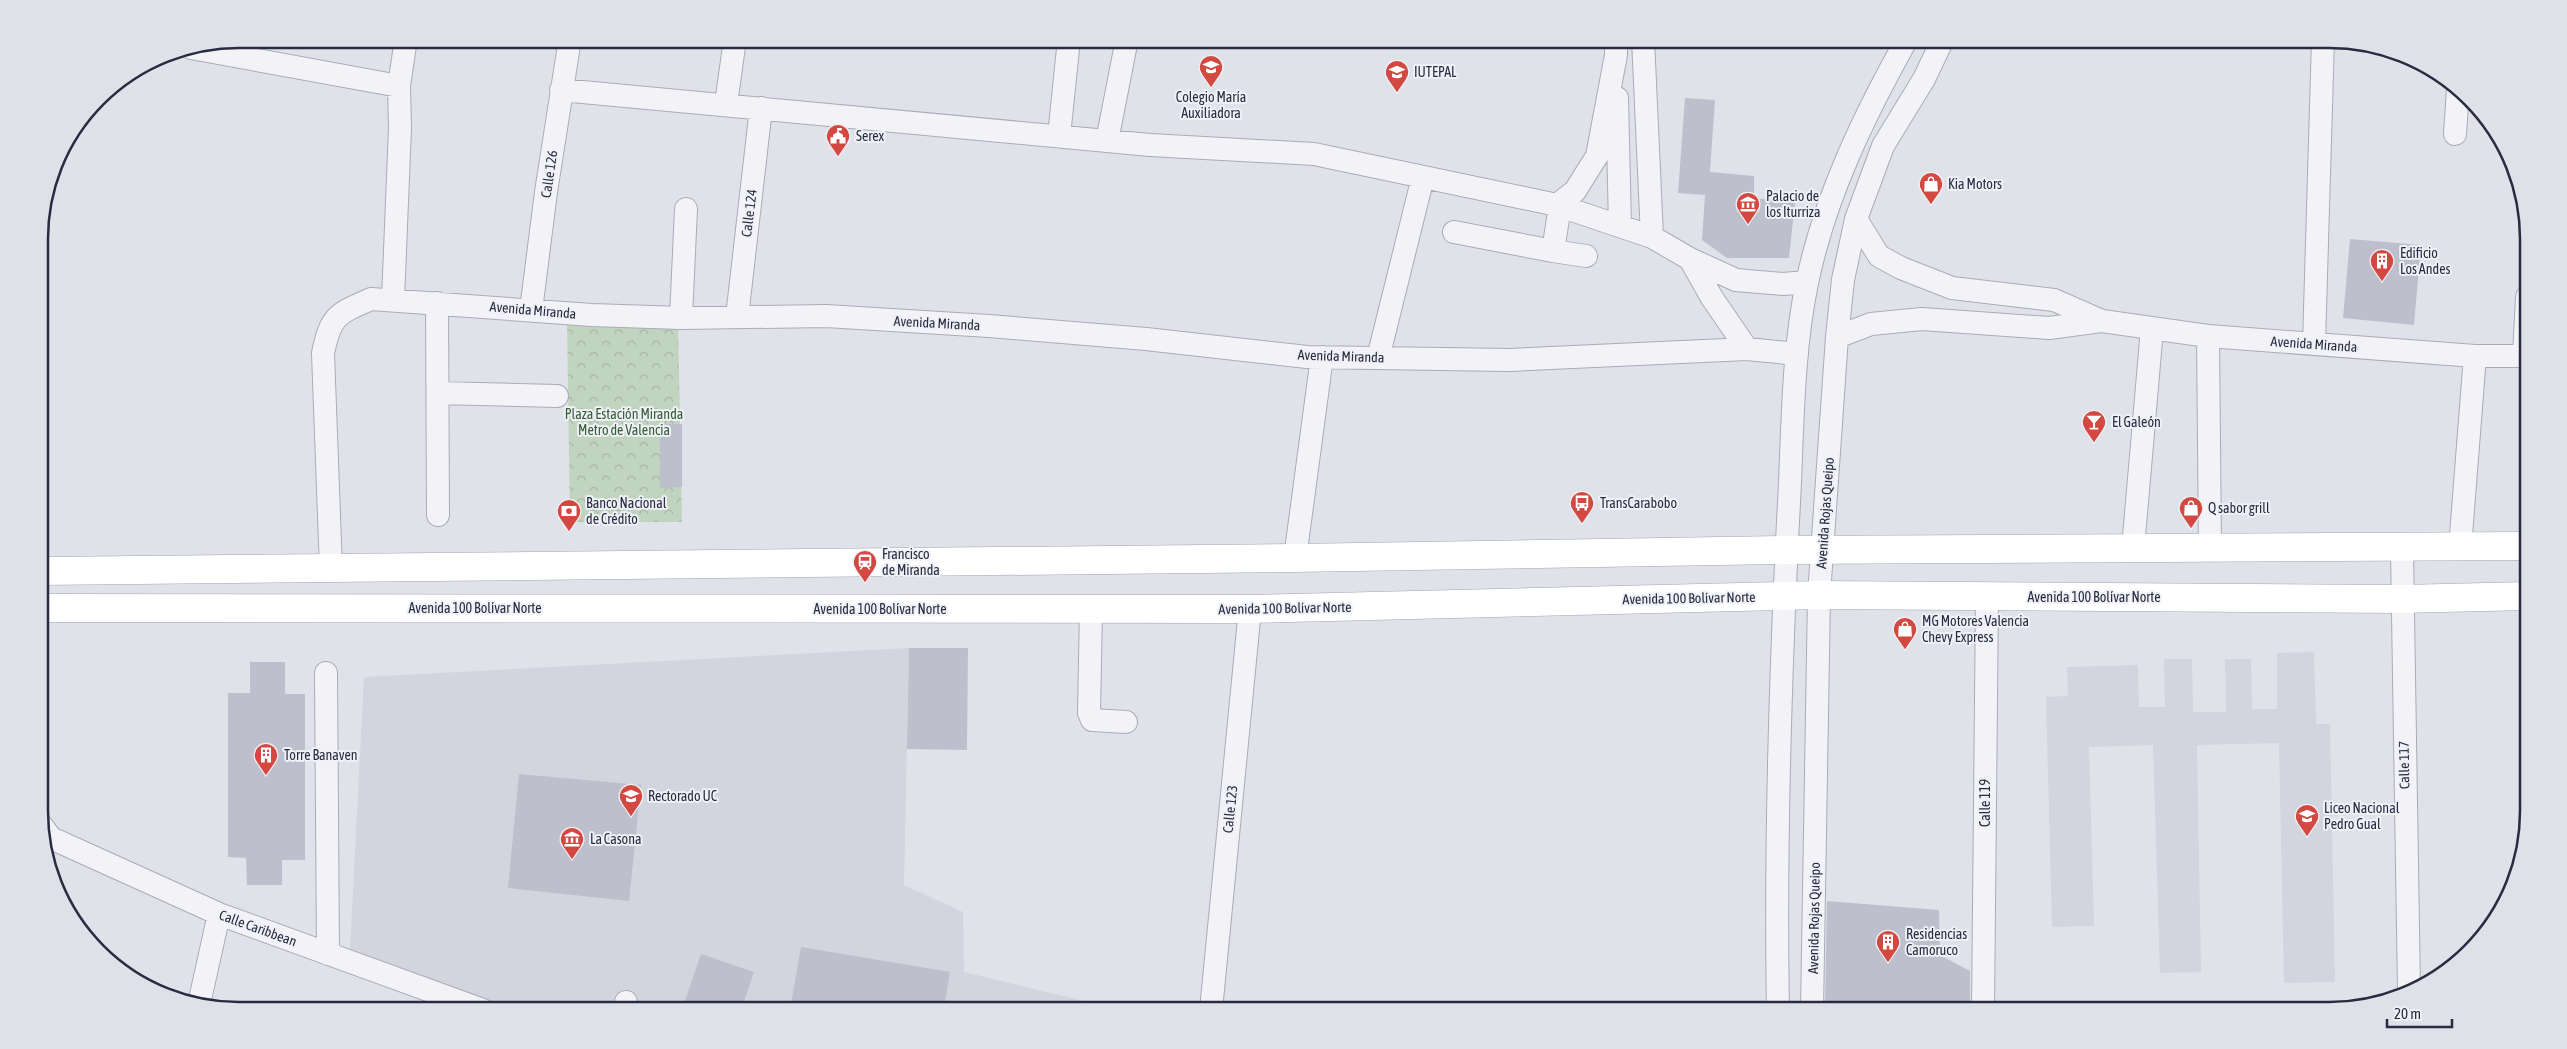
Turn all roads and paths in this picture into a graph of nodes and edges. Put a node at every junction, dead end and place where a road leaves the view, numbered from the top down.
1 (405, 48) edge
2 (568, 48) edge
3 (734, 48) edge
4 (1068, 48) edge
5 (1125, 48) edge
6 (1616, 48) edge
7 (1616, 48) edge
8 (1643, 48) edge
9 (1902, 48) edge
10 (1939, 48) edge
11 (2323, 48) edge
12 (205, 50) edge
13 (399, 86) junction
14 (561, 90) junction
15 (2457, 97) edge
16 (726, 104) junction
17 (761, 108) junction
18 (2455, 134) dead end
19 (1059, 136) junction
20 (1107, 141) junction
21 (1423, 177) junction
22 (1559, 205) junction
23 (686, 208) dead end
24 (1856, 219) junction
25 (1620, 225) junction
26 (1454, 232) dead end
27 (1652, 237) junction
28 (1553, 251) junction
29 (1586, 256) dead end
30 (1690, 260) junction
31 (1807, 282) junction
32 (393, 300) junction
33 (437, 303) junction
34 (531, 310) junction
35 (737, 317) junction
36 (681, 318) junction
37 (2102, 321) junction
38 (2152, 329) junction
39 (2208, 336) junction
40 (1836, 337) junction
41 (2314, 344) junction
42 (1748, 349) junction
43 (1797, 354) junction
44 (2520, 355) edge
45 (2475, 356) junction
46 (1322, 357) junction
47 (1378, 358) junction
48 (438, 393) junction
49 (557, 396) dead end
50 (438, 515) dead end
51 (2520, 546) edge
52 (2133, 548) junction
53 (2460, 548) junction
54 (2210, 549) junction
55 (2402, 549) junction
56 (1787, 550) junction
57 (1823, 550) junction
58 (1295, 558) junction
59 (331, 570) junction
60 (48, 571) edge
61 (1819, 595) junction
62 (1783, 596) junction
63 (2520, 596) edge
64 (1987, 597) junction
65 (2401, 599) junction
66 (48, 608) edge
67 (1091, 609) junction
68 (1250, 609) junction
69 (326, 674) dead end
70 (1126, 722) dead end
71 (49, 838) edge
72 (219, 914) junction
73 (328, 954) junction
74 (2409, 984) edge
75 (200, 998) edge
76 (461, 1002) edge
77 (1212, 1002) edge
78 (1778, 1002) edge
79 (1812, 1002) edge
80 (1983, 1002) edge

1 - 13 street
2 - 14 street, Calle 126
3 - 16 street
4 - 19 street
5 - 20 street
6 - 22 street
7 - 25 street
8 - 27 street
9 - 31 street
10 - 24 street, Avenida Rojas Queipo
11 - 41 street
12 - 13 street
13 - 32 street
14 - 16 street
14 - 34 street, Calle 126
15 - 18 street
16 - 17 street
17 - 19 street
17 - 35 street, Calle 124
19 - 20 street
20 - 21 street
21 - 22 street
21 - 47 street
22 - 25 street
22 - 28 street
23 - 36 street
24 - 37 street, Avenida Miranda
24 - 40 street, Avenida Rojas Queipo
25 - 27 street
26 - 28 street
27 - 30 street
28 - 29 street
30 - 31 street
30 - 42 street
31 - 43 street
32 - 33 street, Avenida Miranda
32 - 59 street, Avenida Miranda
33 - 34 street, Avenida Miranda
33 - 48 street
34 - 36 street, Avenida Miranda
35 - 36 street, Avenida Miranda
35 - 46 street, Avenida Miranda
37 - 38 street, Avenida Miranda
37 - 40 street, Avenida Miranda
38 - 39 street, Avenida Miranda
38 - 52 street
39 - 41 street, Avenida Miranda
39 - 54 street
40 - 57 street, Avenida Rojas Queipo
41 - 45 street, Avenida Miranda
42 - 43 street, Avenida Miranda
42 - 47 street, Avenida Miranda
43 - 56 street
44 - 45 street, Avenida Miranda
45 - 53 street
46 - 47 street, Avenida Miranda
46 - 58 street
48 - 49 street
48 - 50 street
51 - 53 main road
52 - 54 main road
52 - 57 main road
53 - 55 main road
54 - 55 main road
55 - 65 street, Calle 117
56 - 57 main road
56 - 58 main road
56 - 62 street
57 - 61 street, Avenida Rojas Queipo
58 - 59 main road
59 - 60 main road
61 - 62 main road, Avenida 100 Bolívar Norte
61 - 64 main road, Avenida 100 Bolívar Norte
61 - 79 street, Avenida Rojas Queipo
62 - 68 main road, Avenida 100 Bolívar Norte
62 - 78 street
63 - 65 main road, Avenida 100 Bolívar Norte
64 - 65 main road, Avenida 100 Bolívar Norte
64 - 80 street, Calle 119
65 - 74 street, Calle 117
66 - 67 main road, Avenida 100 Bolívar Norte
67 - 68 main road, Avenida 100 Bolívar Norte
67 - 70 street
68 - 77 street, Calle 123
69 - 73 street
71 - 72 street, Calle Caribbean
72 - 73 street, Calle Caribbean
72 - 75 street
73 - 76 street, Calle Caribbean

